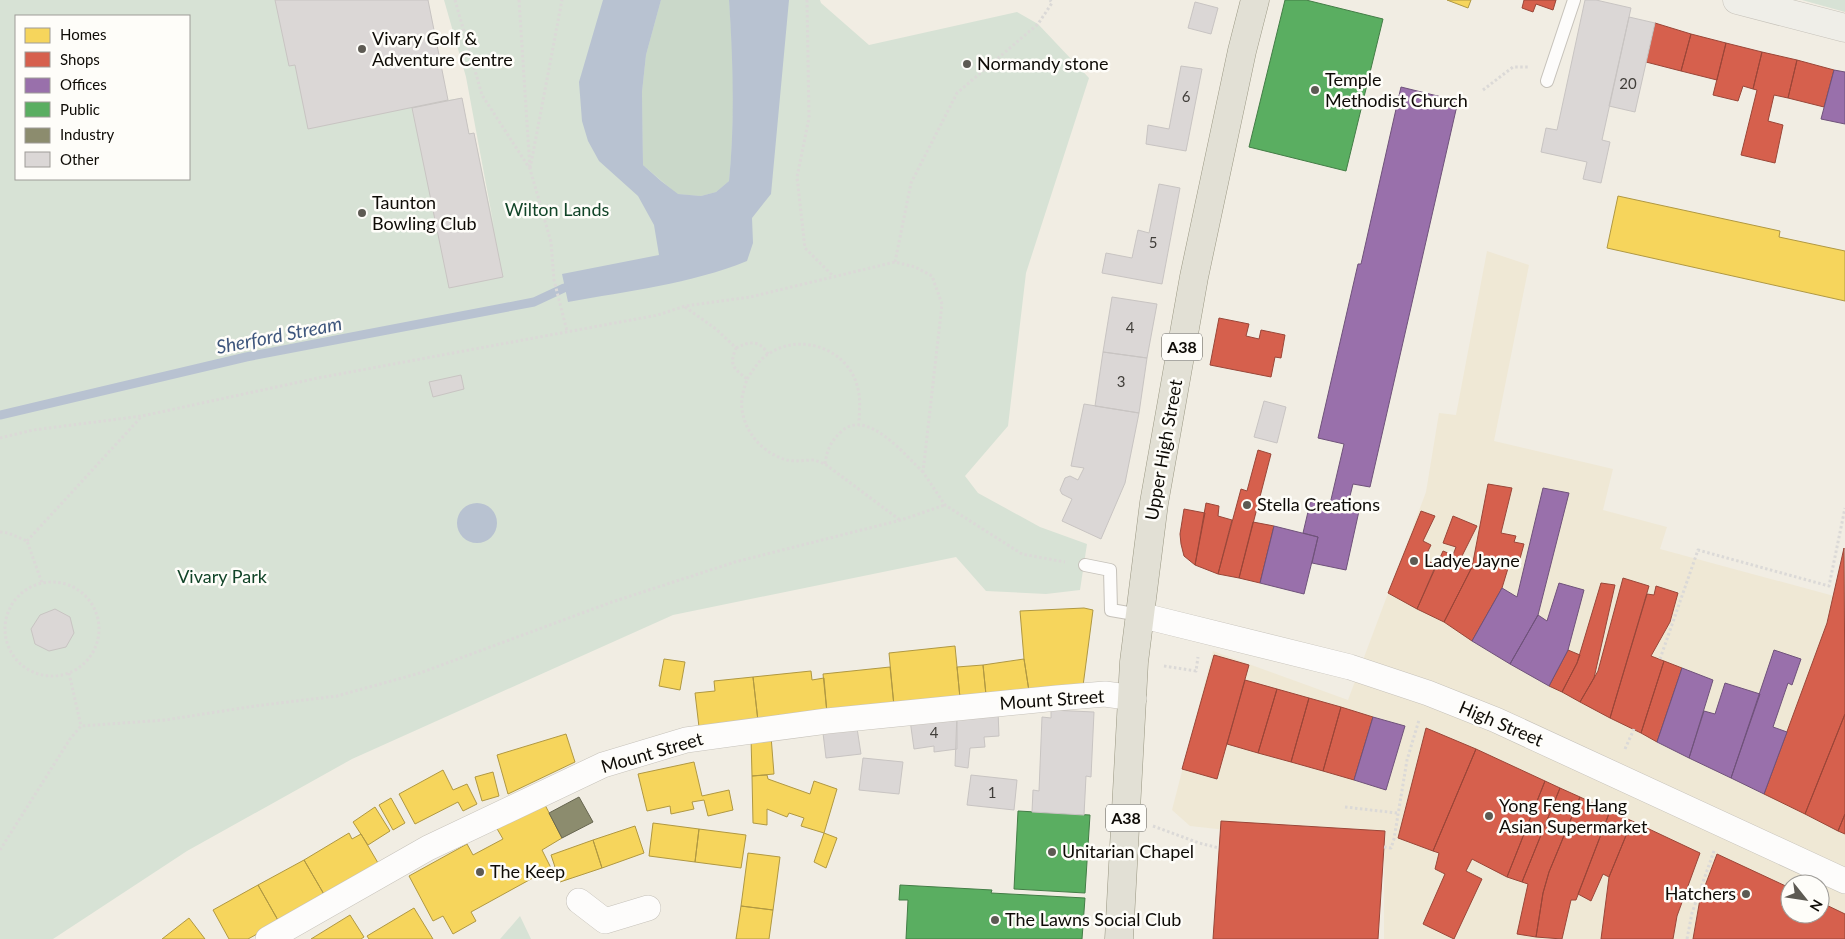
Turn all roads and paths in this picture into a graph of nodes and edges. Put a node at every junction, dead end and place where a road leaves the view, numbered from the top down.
1 (455, 0) edge
2 (519, 0) edge
3 (562, 0) edge
4 (807, 0) edge
5 (1050, 0) edge
6 (1255, 0) edge
7 (1574, 0) edge
8 (1744, 1) edge
9 (1845, 28) edge
10 (1549, 76) joint
11 (1483, 90) dead end
12 (530, 169) junction
13 (895, 262) junction
14 (833, 276) junction
15 (685, 306) junction
16 (567, 332) junction
17 (736, 348) junction
18 (768, 354) junction
19 (747, 379) junction
20 (142, 416) junction
21 (859, 424) junction
22 (0, 438) edge
23 (825, 464) junction
24 (923, 472) junction
25 (945, 505) junction
26 (1845, 508) edge
27 (901, 520) junction
28 (0, 532) edge
29 (27, 541) junction
30 (1085, 565) joint
31 (42, 583) junction
32 (1140, 615) junction
33 (1660, 659) dead end
34 (1169, 667) dead end
35 (1186, 668) dead end
36 (69, 673) junction
37 (1428, 694) junction
38 (1134, 698) junction
39 (81, 726) junction
40 (1345, 807) dead end
41 (1397, 813) junction
42 (1126, 816) junction
43 (1723, 824) junction
44 (1384, 847) dead end
45 (1219, 848) dead end
46 (0, 850) edge
47 (1845, 882) edge
48 (579, 900) dead end
49 (648, 908) dead end
50 (603, 930) edge
51 (268, 939) edge
52 (1119, 939) edge
53 (1688, 939) edge

1 - 12 path
2 - 12 path
3 - 12 path
4 - 14 path
5 - 13 path
6 - 32 main road, Upper High Street / A38
7 - 10 lane
8 - 9 street
10 - 11 path
12 - 16 path
13 - 14 path
13 - 24 path
14 - 15 path
15 - 16 path
15 - 17 path
16 - 20 path
17 - 18 path
17 - 19 path
18 - 19 path
18 - 21 path
19 - 23 path
20 - 22 path
20 - 29 path
21 - 23 path
21 - 24 path
23 - 27 path
24 - 25 path
25 - 27 path
25 - 30 path
26 - 33 path
27 - 39 path
28 - 29 path
29 - 31 path
30 - 32 lane
31 - 36 path
31 - 36 path
32 - 37 street, High Street
32 - 38 main road, Upper High Street / A38
34 - 35 path
36 - 39 path
37 - 41 path
37 - 43 street, High Street
38 - 42 main road, A38
38 - 51 street, Mount Street
39 - 46 path
40 - 41 path
41 - 44 path
42 - 45 path
42 - 52 main road, A38
43 - 47 street, High Street
43 - 53 path
48 - 50 street
49 - 50 street

